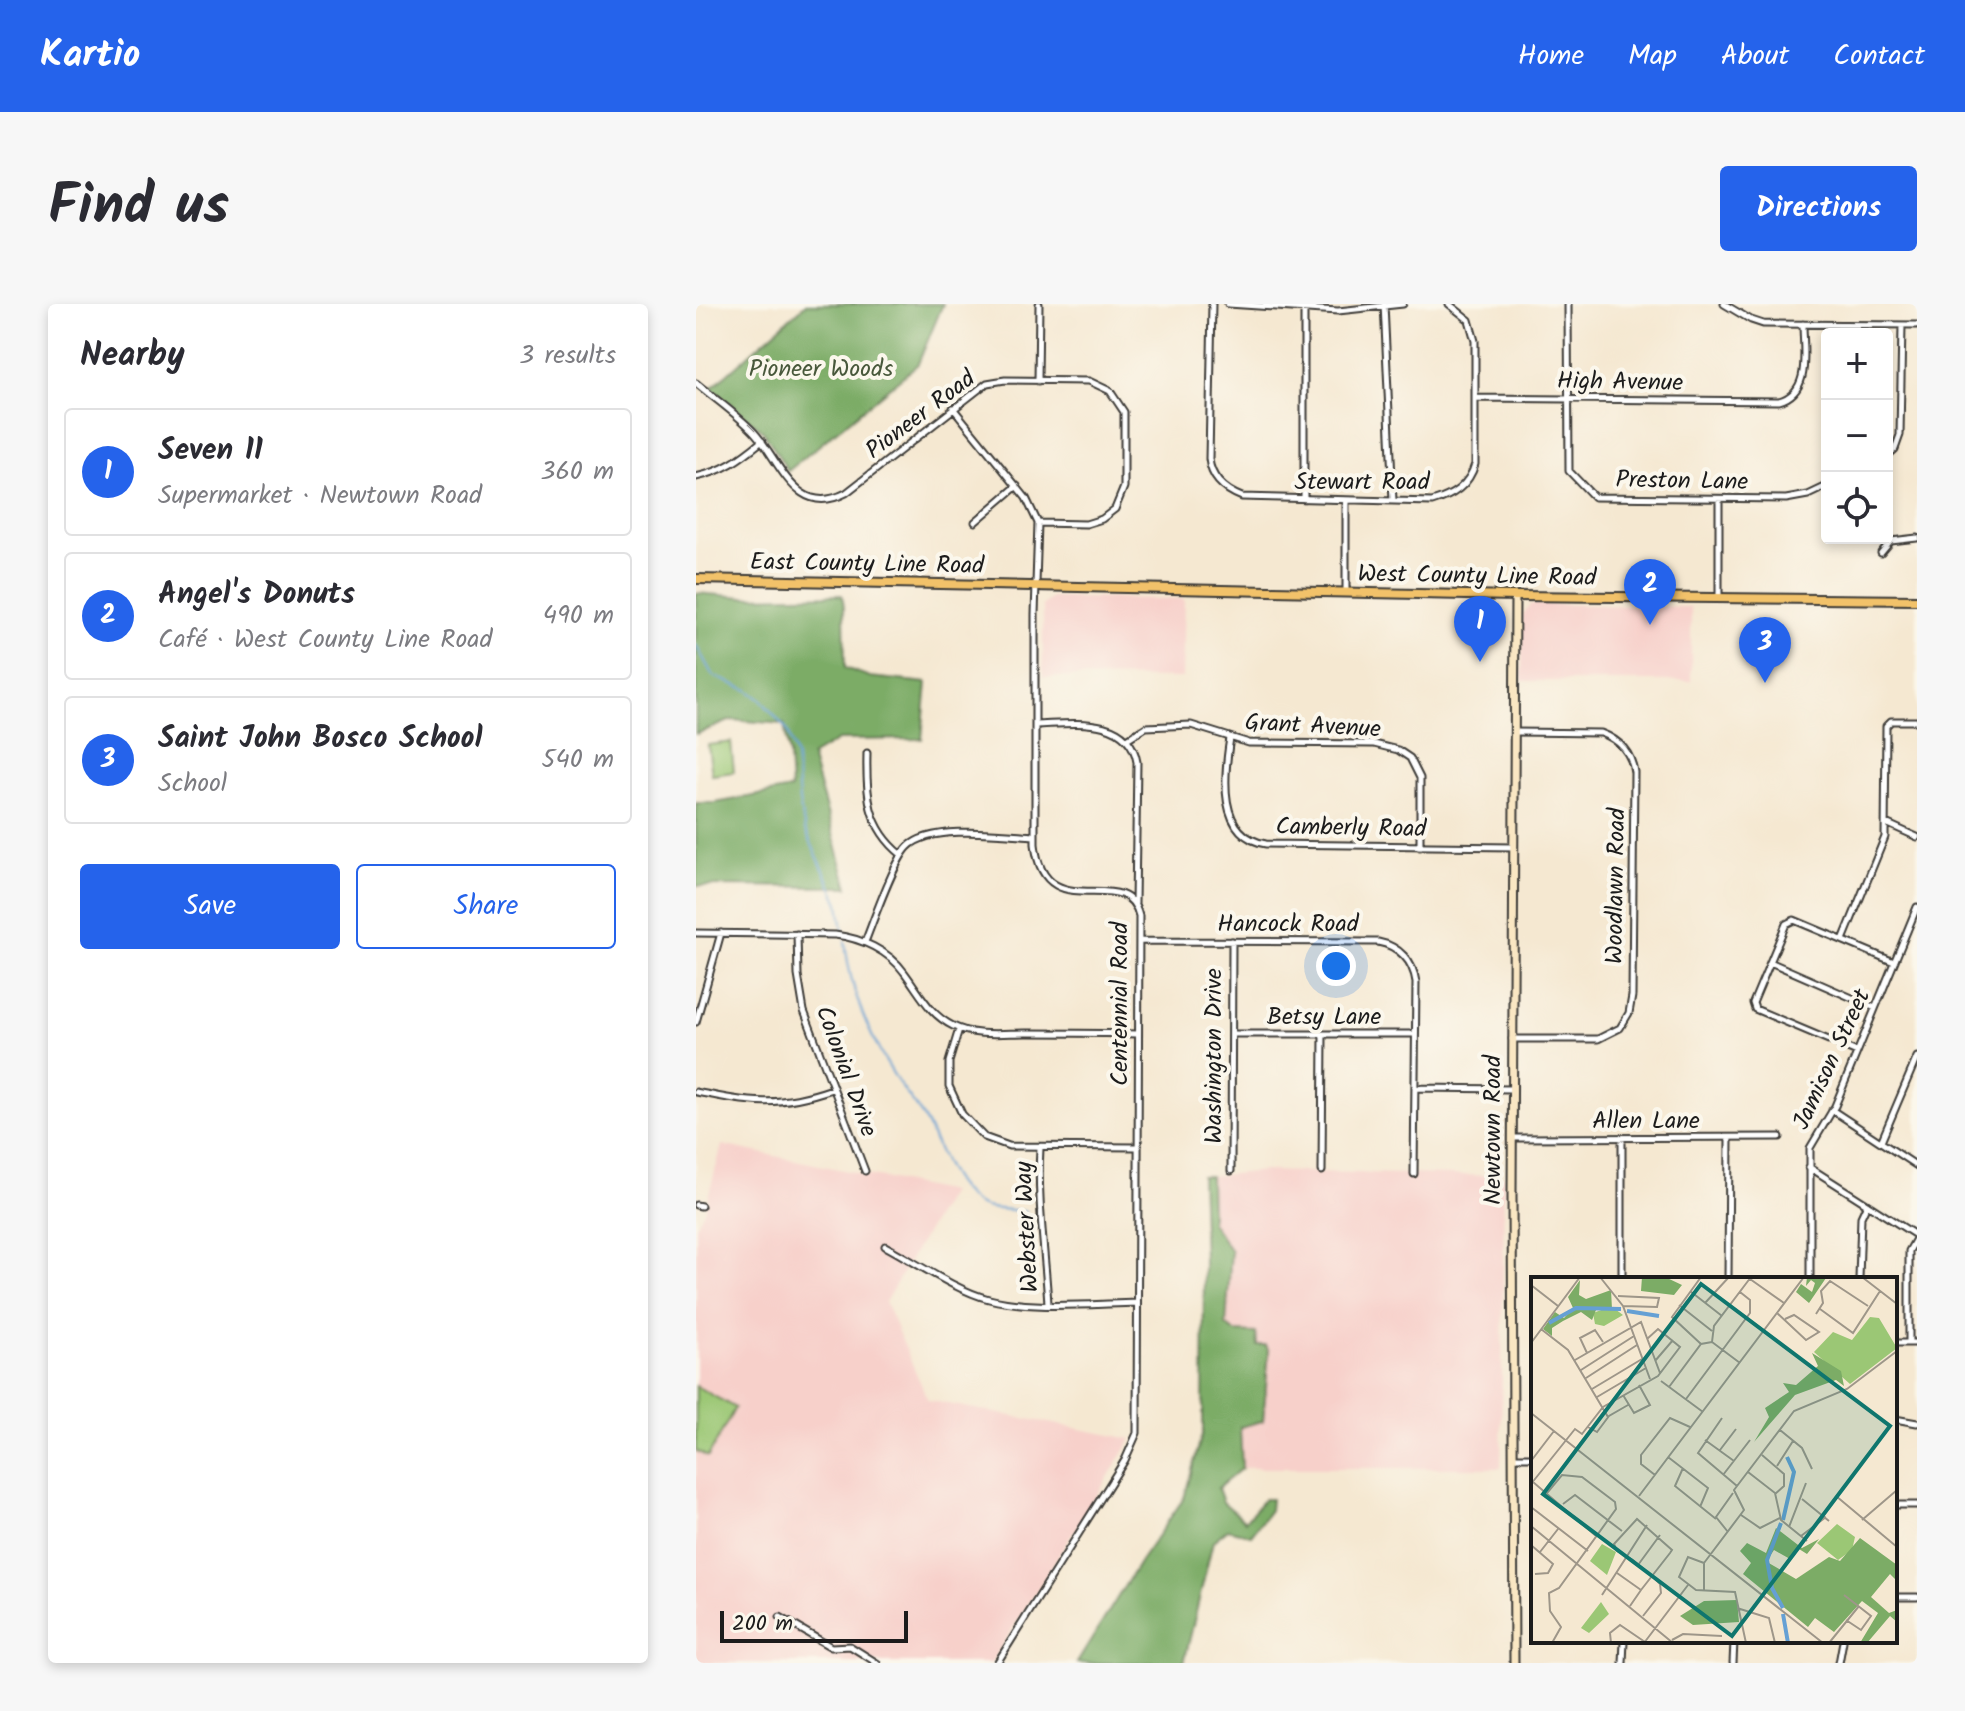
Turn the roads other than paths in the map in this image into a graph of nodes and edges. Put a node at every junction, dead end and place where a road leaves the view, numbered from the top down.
1 (1039, 304) edge
2 (1212, 304) edge
3 (1228, 304) edge
4 (1403, 304) edge
5 (1449, 304) edge
6 (1568, 304) edge
7 (1724, 304) edge
8 (1384, 306) edge
9 (1304, 308) junction
10 (1803, 324) junction
11 (1902, 325) junction
12 (1917, 325) edge
13 (1038, 381) junction
14 (696, 383) edge
15 (1569, 397) junction
16 (1475, 398) junction
17 (953, 408) junction
18 (762, 441) junction
19 (1893, 451) edge
20 (696, 477) edge
21 (1017, 486) junction
22 (1821, 488) edge
23 (1304, 499) junction
24 (1719, 499) junction
25 (1346, 501) junction
26 (1393, 501) junction
27 (975, 522) dead end
28 (1038, 523) junction
29 (1917, 538) edge
30 (1881, 553) dead end
31 (696, 579) edge
32 (1037, 585) junction
33 (1346, 593) junction
34 (1515, 596) junction
35 (1719, 597) junction
36 (1917, 600) edge
37 (1917, 721) edge
38 (1036, 725) junction
39 (1516, 732) junction
40 (1230, 737) junction
41 (1127, 739) junction
42 (867, 753) dead end
43 (1886, 823) junction
44 (1034, 836) junction
45 (1917, 837) edge
46 (1420, 847) junction
47 (1514, 847) junction
48 (902, 855) junction
49 (1135, 904) junction
50 (1917, 907) edge
51 (696, 933) edge
52 (721, 933) junction
53 (797, 934) junction
54 (1843, 940) junction
55 (1139, 941) junction
56 (1232, 941) junction
57 (865, 943) junction
58 (1770, 962) junction
59 (1894, 962) junction
60 (1875, 1008) junction
61 (696, 1022) edge
62 (959, 1029) junction
63 (1137, 1034) junction
64 (1232, 1034) junction
65 (1323, 1034) junction
66 (1415, 1034) junction
67 (1512, 1039) junction
68 (1857, 1052) junction
69 (1917, 1057) edge
70 (1416, 1088) junction
71 (832, 1089) junction
72 (1512, 1089) junction
73 (696, 1092) edge
74 (1832, 1110) junction
75 (1780, 1137) dead end
76 (1512, 1138) junction
77 (1622, 1138) junction
78 (1729, 1138) junction
79 (1881, 1142) junction
80 (1136, 1147) junction
81 (1040, 1148) junction
82 (1917, 1166) edge
83 (1809, 1167) junction
84 (865, 1171) dead end
85 (1231, 1171) dead end
86 (1322, 1171) dead end
87 (1414, 1174) dead end
88 (1867, 1204) junction
89 (1917, 1236) edge
90 (885, 1246) dead end
91 (1622, 1277) edge
92 (1728, 1277) edge
93 (1810, 1277) edge
94 (1859, 1277) edge
95 (1137, 1303) junction
96 (1048, 1304) junction
97 (1897, 1343) edge
98 (1909, 1343) junction
99 (1917, 1343) edge
100 (1897, 1419) edge
101 (1917, 1423) edge
102 (1514, 1457) junction
103 (1531, 1457) edge
104 (780, 1617) dead end
105 (1624, 1643) edge
106 (1734, 1643) edge
107 (1843, 1643) edge
108 (877, 1663) edge
109 (997, 1663) edge
110 (1514, 1663) edge
111 (1623, 1663) edge
112 (1733, 1663) edge
113 (1839, 1663) edge

1 - 13 street
2 - 23 street, Stewart Road
3 - 9 street
4 - 8 street
5 - 16 street
6 - 15 street, Preston Lane
7 - 10 street
8 - 9 street
8 - 26 street
9 - 23 street
10 - 11 street
10 - 15 street, High Avenue
11 - 12 street
11 - 19 street
13 - 17 street, Pioneer Road
13 - 28 street, Pioneer Road
14 - 18 street, Pioneer Road
15 - 16 street, High Avenue
15 - 24 street, Preston Lane
16 - 26 street, Stewart Road
17 - 18 street, Pioneer Road
17 - 21 street
18 - 20 street
21 - 27 street
21 - 28 street
22 - 24 street, Preston Lane
23 - 25 street, Stewart Road
24 - 35 street
25 - 26 street, Stewart Road
25 - 33 street
28 - 32 street, Centennial Road
29 - 30 street
31 - 32 main road, East County Line Road
32 - 33 main road, West County Line Road
32 - 38 street, Centennial Road
33 - 34 main road, West County Line Road
34 - 35 main road, West County Line Road
34 - 39 street, Newtown Road
35 - 36 main road, West County Line Road
37 - 43 street
38 - 41 street
38 - 44 street, Centennial Road
39 - 47 street, Newtown Road
39 - 67 street, Woodlawn Road
40 - 41 street, Grant Avenue
40 - 46 street, Grant Avenue
40 - 46 street, Camberly Road
41 - 49 street
42 - 48 street
43 - 45 street
43 - 54 street
44 - 48 street
44 - 49 street, Centennial Road
46 - 47 street, Camberly Road
47 - 67 street, Newtown Road
48 - 57 street
49 - 55 street, Centennial Road
50 - 59 street, Jamison Street
51 - 52 street
52 - 53 street
52 - 61 street
53 - 57 street
53 - 71 street, Colonial Drive
54 - 58 street
54 - 59 street
55 - 56 street, Hancock Road
55 - 63 street, Centennial Road
56 - 64 street, Washington Drive
56 - 66 street, Hancock Road
57 - 62 street
58 - 60 street
58 - 68 street
59 - 60 street, Jamison Street
60 - 68 street, Jamison Street
62 - 63 street
62 - 81 street
63 - 80 street, Centennial Road
64 - 65 street, Betsy Lane
64 - 85 street, Washington Drive
65 - 66 street, Betsy Lane
65 - 86 street
66 - 70 street, Hancock Road
67 - 72 street, Newtown Road
68 - 74 street, Jamison Street
69 - 79 street
70 - 72 street
70 - 87 street, Hancock Road
71 - 73 street
71 - 84 street, Colonial Drive
72 - 76 street, Newtown Road
74 - 79 street
74 - 83 street, Jamison Street
75 - 78 street, Allen Lane
76 - 77 street, Allen Lane
76 - 102 street, Newtown Road
77 - 78 street, Allen Lane
77 - 91 street
78 - 92 street
79 - 82 street
80 - 81 street
80 - 95 street, Centennial Road
81 - 96 street, Webster Way
83 - 88 street
83 - 93 street, Jamison Street
88 - 89 street
88 - 94 street
89 - 98 street
90 - 96 street
95 - 96 street
95 - 109 street, Centennial Road
97 - 98 street
98 - 99 street
100 - 101 street
102 - 103 street
102 - 110 street, Newtown Road
104 - 108 street
105 - 111 street
106 - 112 street
107 - 113 street

